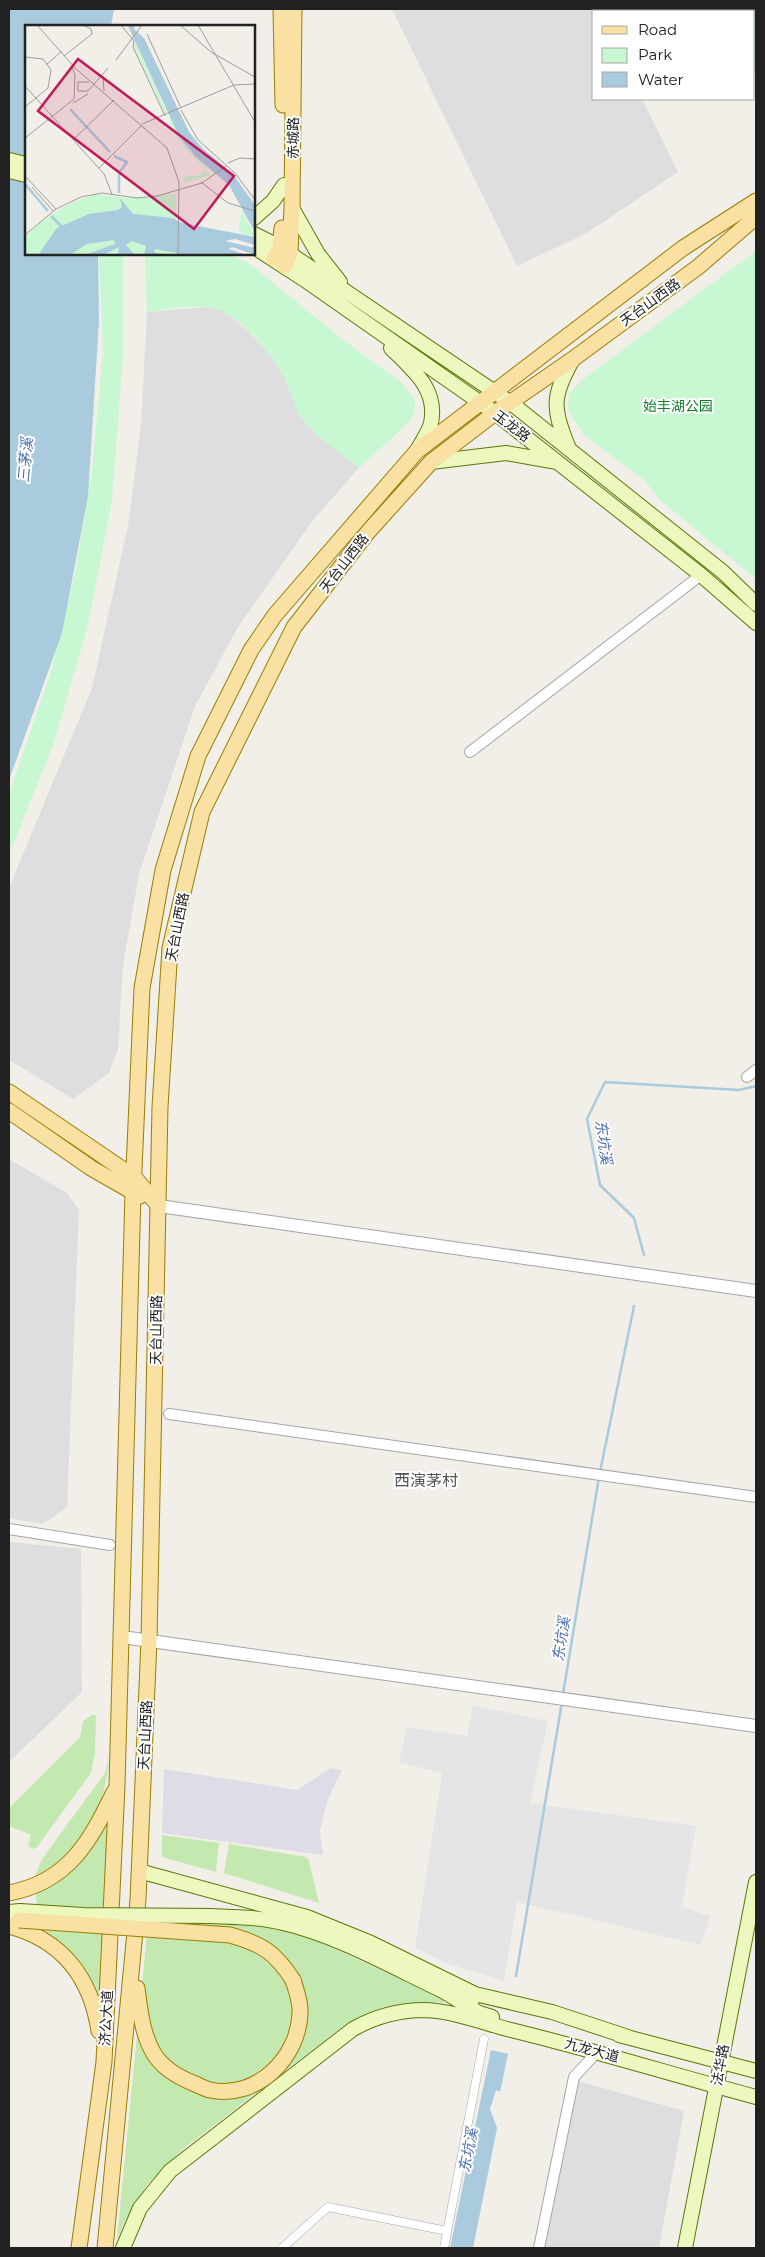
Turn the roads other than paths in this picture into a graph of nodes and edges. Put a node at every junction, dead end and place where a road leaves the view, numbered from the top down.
1 (282, 9) edge
2 (294, 9) edge
3 (9, 160) edge
4 (25, 164) edge
5 (9, 171) edge
6 (25, 175) edge
7 (284, 185) junction
8 (292, 208) junction
9 (754, 210) edge
10 (255, 217) edge
11 (255, 235) edge
12 (255, 247) edge
13 (282, 256) junction
14 (348, 292) junction
15 (364, 322) junction
16 (573, 359) junction
17 (495, 393) junction
18 (479, 402) junction
19 (511, 403) junction
20 (495, 413) junction
21 (568, 447) junction
22 (417, 451) junction
23 (431, 462) junction
24 (561, 463) junction
25 (701, 574) junction
26 (756, 604) edge
27 (756, 623) edge
28 (470, 752) dead end
29 (183, 805) junction
30 (202, 812) junction
31 (141, 999) junction
32 (167, 1001) junction
33 (756, 1070) edge
34 (747, 1077) dead end
35 (9, 1092) edge
36 (9, 1111) edge
37 (134, 1177) junction
38 (133, 1192) junction
39 (159, 1206) junction
40 (756, 1291) edge
41 (169, 1414) dead end
42 (756, 1497) edge
43 (9, 1529) edge
44 (110, 1545) dead end
45 (122, 1637) junction
46 (149, 1640) junction
47 (756, 1726) edge
48 (117, 1786) junction
49 (139, 1871) junction
50 (756, 1882) edge
51 (22, 1889) edge
52 (16, 1920) edge
53 (134, 1962) junction
54 (443, 1991) junction
55 (628, 2037) junction
56 (484, 2039) dead end
57 (598, 2051) junction
58 (721, 2061) junction
59 (104, 2062) junction
60 (756, 2071) edge
61 (717, 2086) junction
62 (756, 2097) edge
63 (88, 2191) junction
64 (112, 2195) junction
65 (447, 2231) junction
66 (79, 2248) edge
67 (105, 2248) edge
68 (123, 2248) edge
69 (282, 2248) edge
70 (444, 2248) edge
71 (539, 2248) edge
72 (684, 2248) edge

1 - 7 main road, 赤城路
2 - 8 main road, 赤城路
3 - 4 main road
5 - 6 main road
7 - 10 main road
7 - 13 main road, 赤城路
8 - 13 main road, 赤城路
8 - 14 main road
9 - 16 main road, 天台山西路
9 - 17 main road, 天台山西路
11 - 13 main road, 玉龙路
12 - 13 main road, 玉龙路
13 - 14 main road, 玉龙路
13 - 15 main road, 玉龙路
14 - 17 main road, 玉龙路
15 - 18 main road, 玉龙路
15 - 22 main road
16 - 19 main road, 天台山西路
16 - 21 main road
17 - 18 main road, 天台山西路
17 - 19 main road, 玉龙路
18 - 20 main road, 玉龙路
18 - 22 main road, 天台山西路
19 - 20 main road, 天台山西路
19 - 21 main road, 玉龙路
20 - 23 main road, 天台山西路
20 - 24 main road, 玉龙路
21 - 26 main road, 玉龙路
22 - 29 main road, 天台山西路
23 - 24 main road
23 - 30 main road, 天台山西路
24 - 25 main road, 玉龙路
25 - 27 main road, 玉龙路
25 - 28 street
29 - 30 main road
29 - 31 main road, 天台山西路
30 - 32 main road, 天台山西路
31 - 32 main road
31 - 37 main road, 天台山西路
32 - 39 main road, 天台山西路
33 - 34 street
35 - 37 main road
36 - 38 main road
37 - 38 main road, 天台山西路
37 - 39 main road
38 - 39 main road
38 - 45 main road, 天台山西路
39 - 40 street
39 - 46 main road, 天台山西路
41 - 42 street
43 - 44 street
45 - 46 street
45 - 48 main road, 天台山西路
46 - 47 street
46 - 49 main road, 天台山西路
48 - 51 main road
48 - 59 main road, 济公大道
49 - 53 main road, 济公大道
49 - 55 main road
50 - 58 main road, 法华路
52 - 53 main road, bridge
52 - 54 main road, bridge
52 - 59 main road
53 - 64 main road, 济公大道
54 - 55 main road
54 - 57 main road
55 - 58 main road, 九龙大道
56 - 65 street
57 - 61 main road, 九龙大道
57 - 68 main road, 九龙大道
57 - 71 street
58 - 60 main road, 九龙大道
58 - 61 main road, 法华路
59 - 63 main road, 济公大道
61 - 62 main road, 九龙大道
61 - 72 main road, 法华路
63 - 64 main road
63 - 66 main road, 济公大道
64 - 67 main road, 济公大道
65 - 69 street
65 - 70 street

